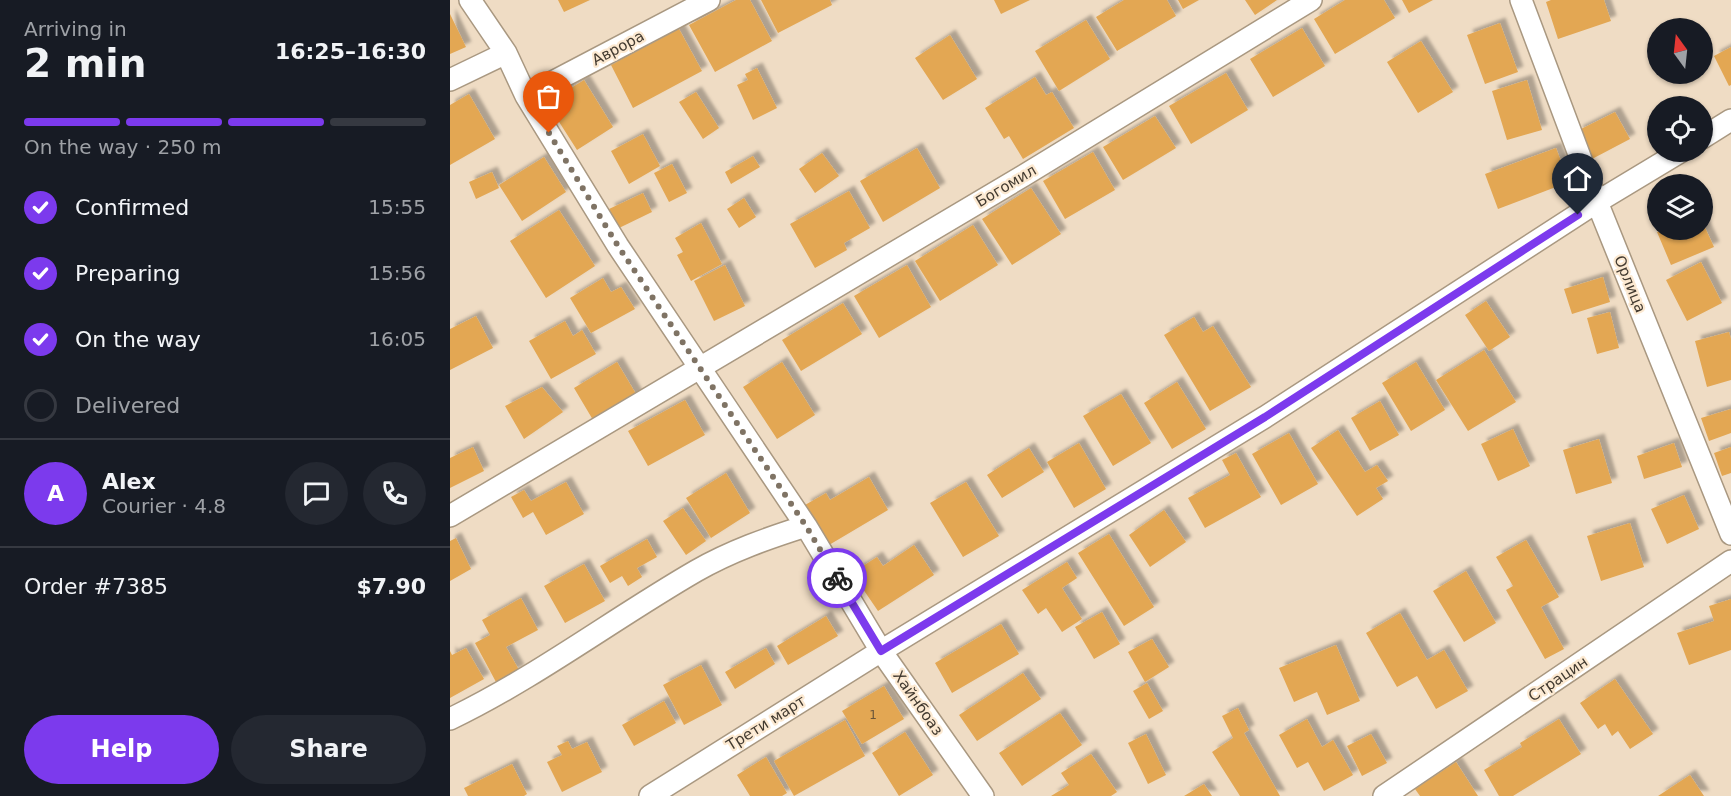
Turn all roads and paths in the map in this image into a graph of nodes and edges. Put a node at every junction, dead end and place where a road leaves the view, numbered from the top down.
1 (470, 0) edge
2 (709, 0) edge
3 (1311, 0) edge
4 (1521, 0) edge
5 (506, 53) junction
6 (450, 80) edge
7 (526, 96) junction
8 (1731, 120) edge
9 (1713, 131) edge
10 (1663, 162) edge
11 (1597, 202) junction
12 (699, 368) junction
13 (450, 516) edge
14 (806, 526) junction
15 (1731, 534) edge
16 (1731, 561) edge
17 (881, 651) junction
18 (450, 719) edge
19 (651, 796) edge
20 (983, 796) edge
21 (1384, 796) edge

1 - 5 street, Хайнбоаз
2 - 7 street, Аврора
3 - 12 street, Богомил
4 - 11 street, Орлица
5 - 6 street
5 - 7 street, Хайнбоаз
7 - 12 street, Хайнбоаз
8 - 9 street
10 - 11 street, Трети март
11 - 15 street, Орлица
11 - 17 street, Трети март
12 - 13 street, Богомил
12 - 14 street, Хайнбоаз
14 - 17 street, Хайнбоаз
14 - 18 street
16 - 21 street, Страцин
17 - 19 street, Трети март
17 - 20 street, Хайнбоаз

